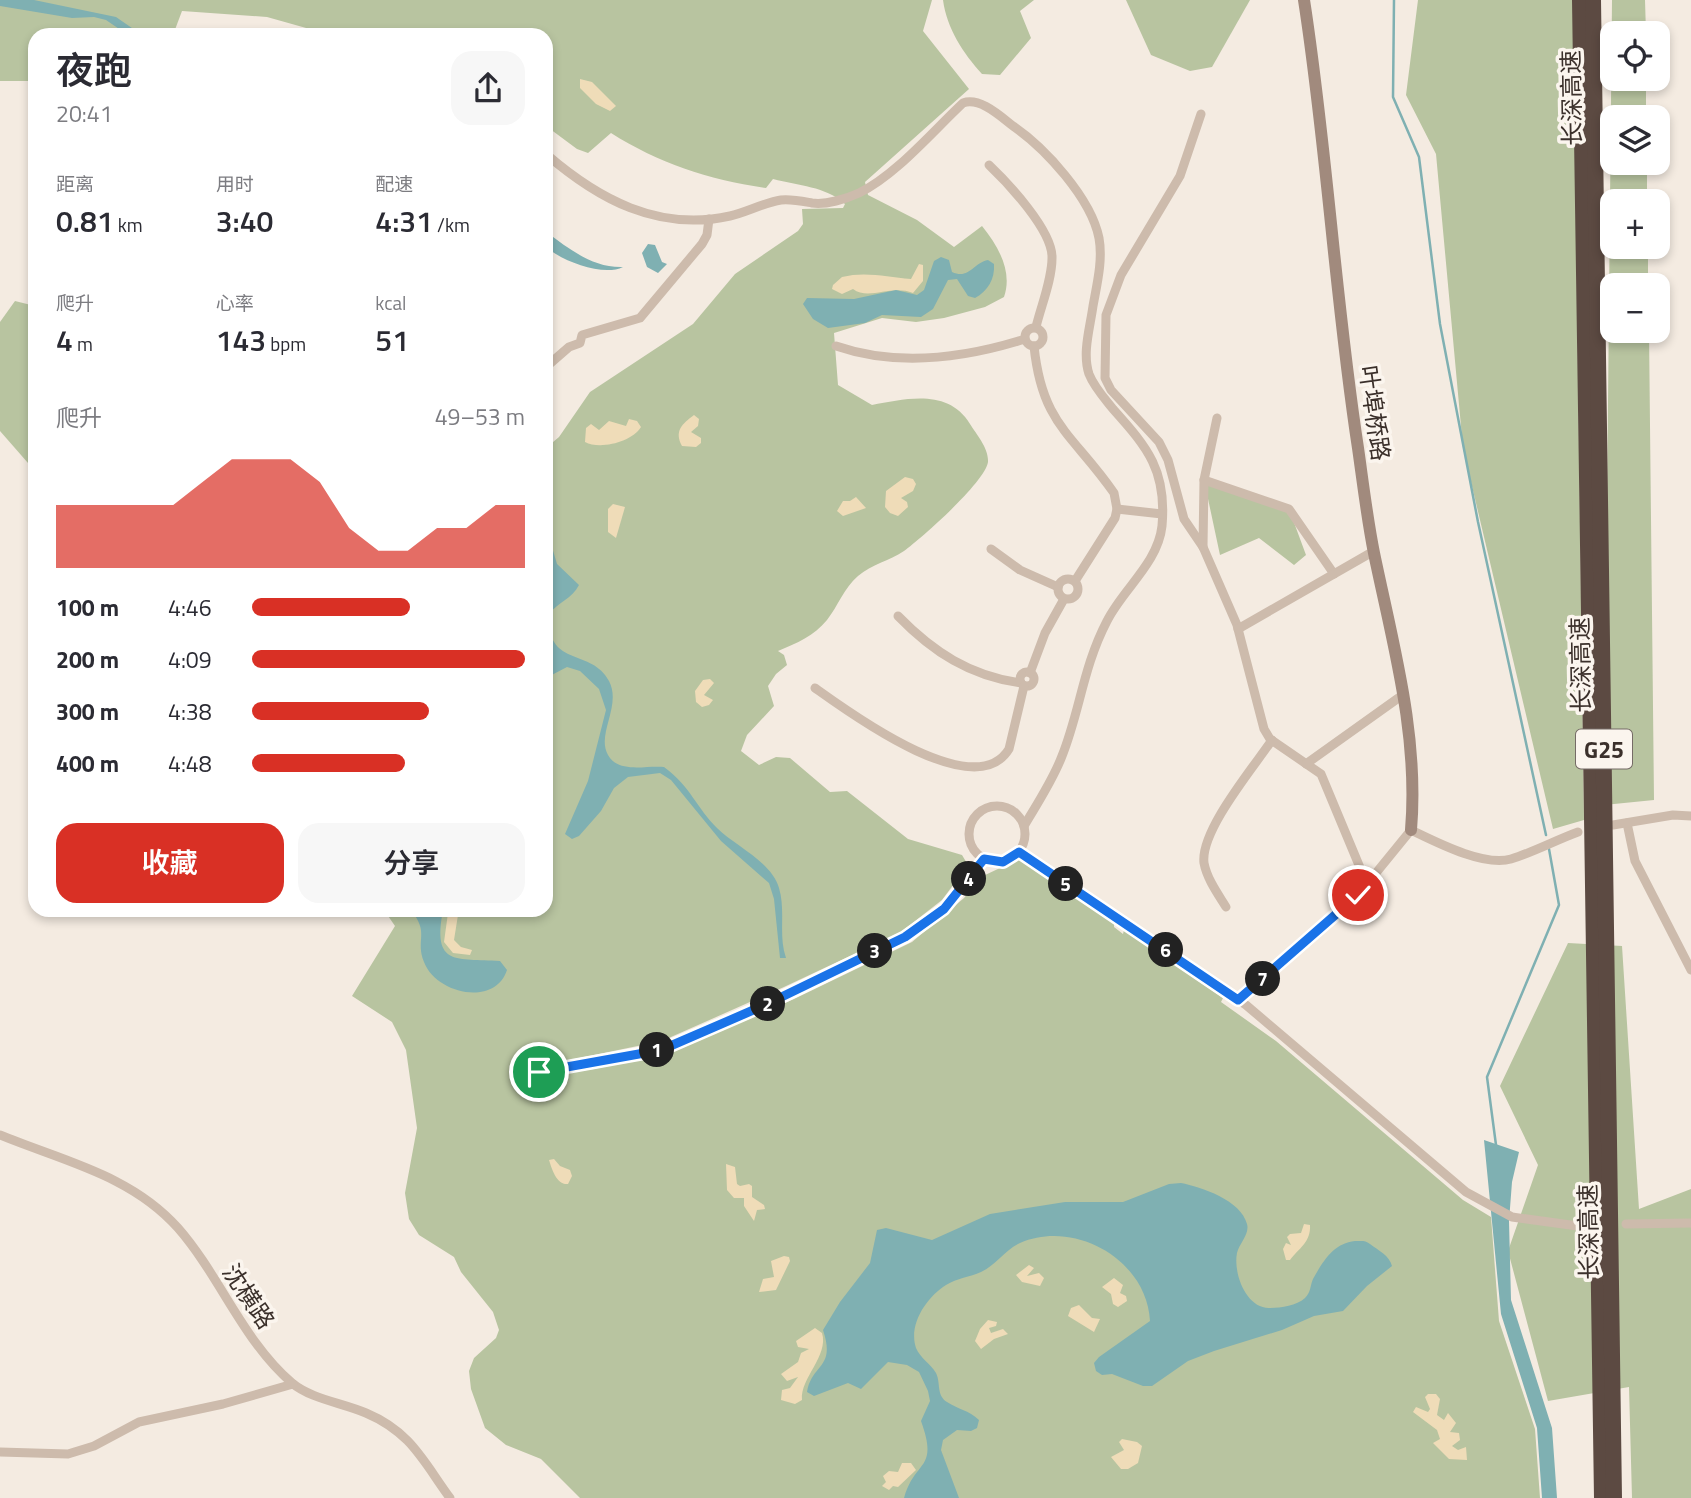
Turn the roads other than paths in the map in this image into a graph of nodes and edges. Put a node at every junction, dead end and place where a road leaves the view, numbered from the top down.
1 (1304, 0) edge
2 (1580, 0) edge
3 (1593, 0) edge
4 (1201, 114) dead end
5 (553, 160) edge
6 (989, 165) dead end
7 (709, 219) junction
8 (1036, 327) junction
9 (1025, 339) junction
10 (836, 346) dead end
11 (1034, 346) junction
12 (553, 361) edge
13 (1217, 418) dead end
14 (1204, 480) junction
15 (1117, 509) junction
16 (1162, 514) junction
17 (1203, 547) junction
18 (991, 549) dead end
19 (1374, 551) junction
20 (1334, 574) junction
21 (1075, 581) junction
22 (1058, 587) junction
23 (1063, 599) junction
24 (898, 616) dead end
25 (1238, 629) junction
26 (1022, 684) junction
27 (816, 688) dead end
28 (1404, 694) junction
29 (1272, 740) junction
30 (1306, 764) junction
31 (1691, 816) edge
32 (1628, 823) junction
33 (1613, 825) dead end
34 (1024, 826) junction
35 (1411, 830) junction
36 (1578, 832) dead end
37 (1019, 852) junction
38 (984, 859) junction
39 (1366, 882) junction
40 (1226, 907) dead end
41 (1691, 970) edge
42 (1238, 1000) junction
43 (539, 1072) dead end
44 (0, 1135) edge
45 (1691, 1223) edge
46 (1626, 1224) dead end
47 (1585, 1227) dead end
48 (293, 1384) junction
49 (0, 1452) edge
50 (450, 1498) edge
51 (1602, 1498) edge
52 (1614, 1498) edge

1 - 19 street, 叶埠桥路
2 - 51 highway, 长深高速 / G25
3 - 52 highway, 长深高速 / G25
4 - 17 street
5 - 7 street
6 - 8 street
7 - 12 street
7 - 16 street
8 - 9 street
8 - 11 street
9 - 10 street
9 - 11 street
11 - 15 street
13 - 14 street
14 - 17 street
14 - 20 street
15 - 16 street
15 - 21 street
16 - 34 street
17 - 25 street
18 - 22 street
19 - 20 street
19 - 28 street, 叶埠桥路
20 - 25 street
21 - 22 street
21 - 23 street
22 - 23 street
23 - 26 street
24 - 26 street
25 - 29 street
26 - 27 street
28 - 30 street
28 - 35 street, 叶埠桥路
29 - 30 street
29 - 40 street
30 - 39 street
31 - 32 street
32 - 33 street
32 - 41 street
34 - 37 street
34 - 38 street
35 - 36 street
35 - 39 street
37 - 38 street
37 - 42 street
38 - 43 street
39 - 42 street
42 - 47 street
44 - 48 street, 沈横路
45 - 46 street
48 - 49 street
48 - 50 street, 沈横路

